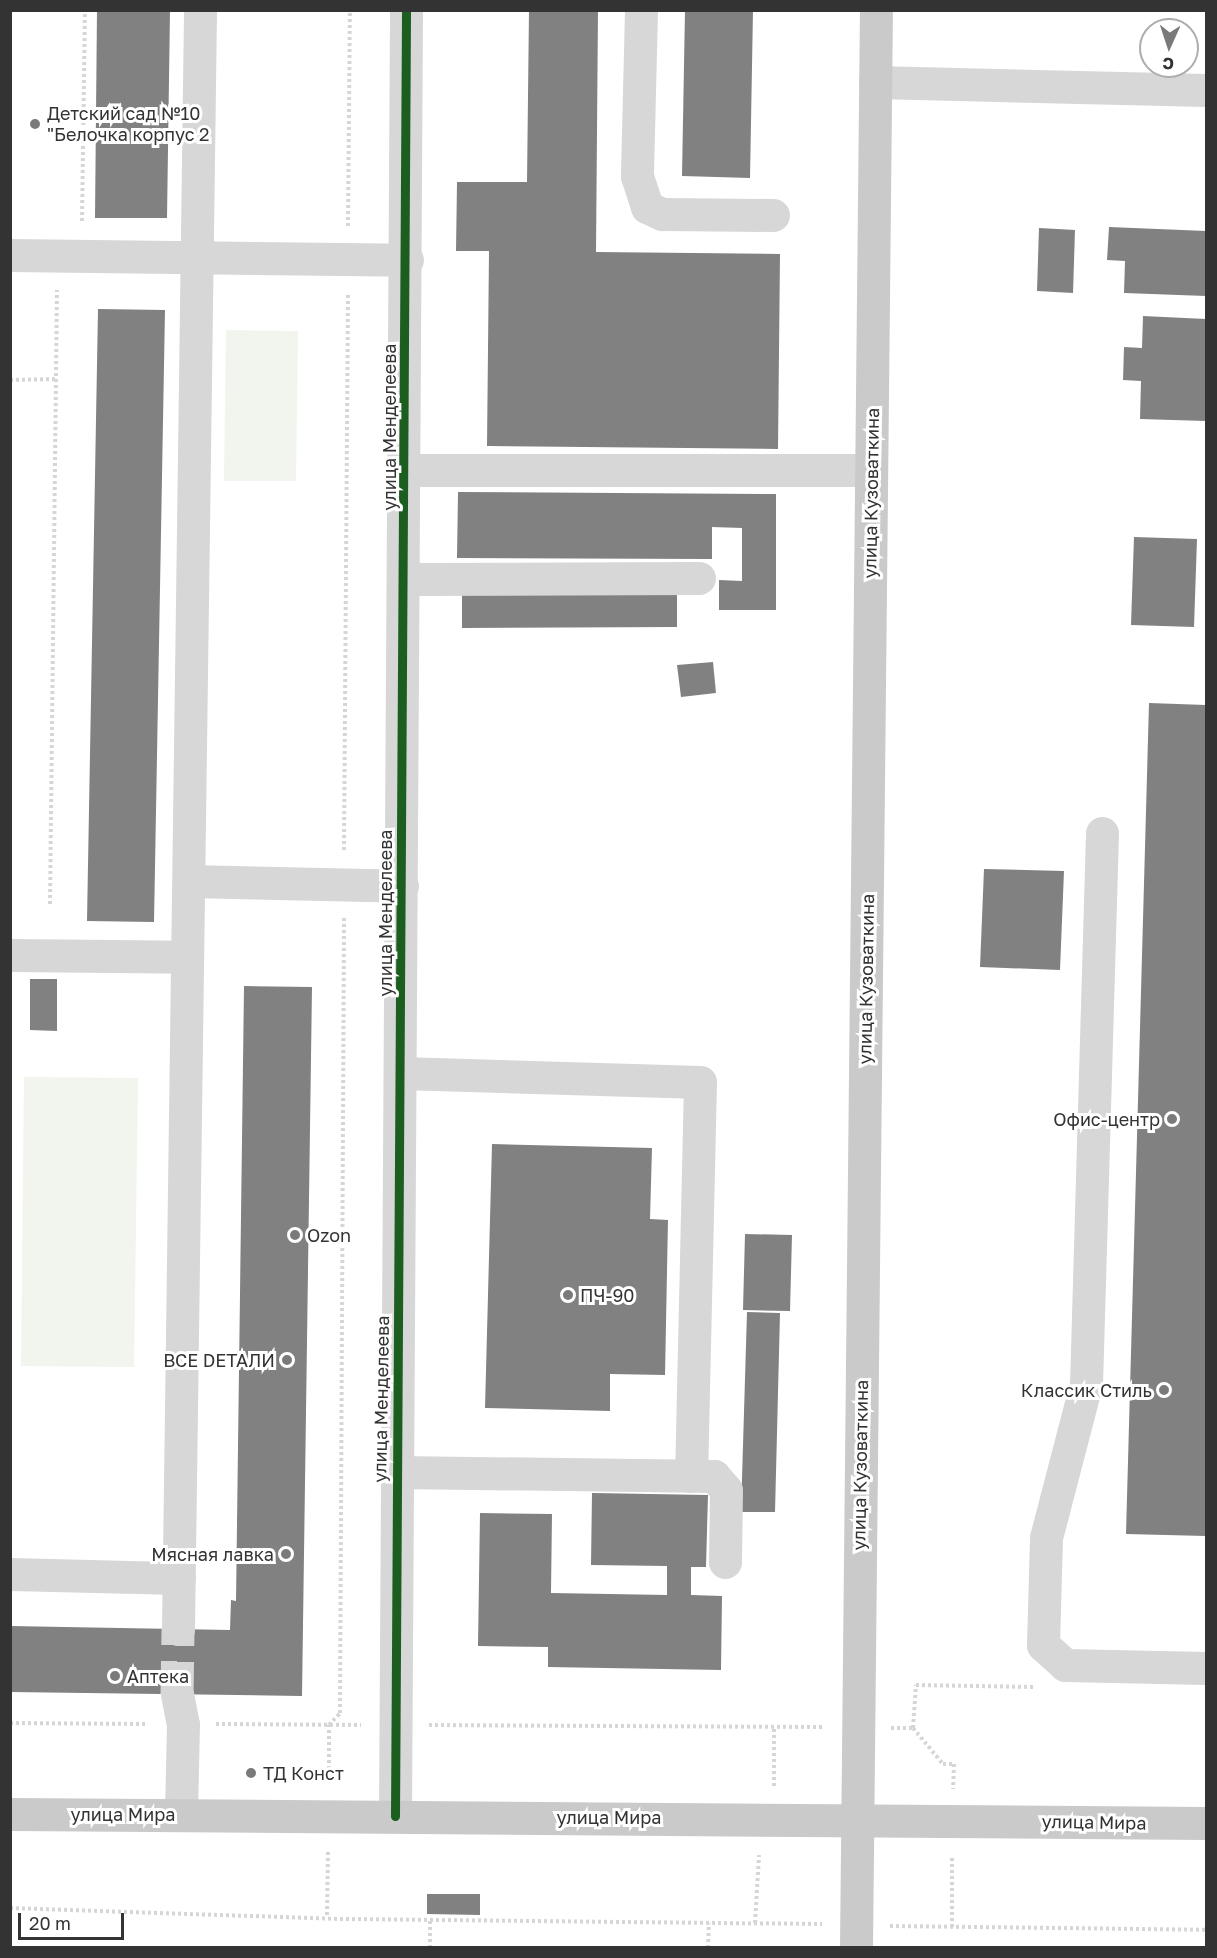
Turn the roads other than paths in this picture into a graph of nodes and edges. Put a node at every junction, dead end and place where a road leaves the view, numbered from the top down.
1 (200, 10) edge
2 (406, 10) edge
3 (640, 10) edge
4 (876, 10) edge
5 (875, 82) junction
6 (1206, 90) edge
7 (772, 215) dead end
8 (10, 255) edge
9 (197, 256) junction
10 (407, 260) junction
11 (405, 470) junction
12 (871, 470) junction
13 (699, 578) dead end
14 (404, 579) junction
15 (1102, 833) dead end
16 (189, 881) junction
17 (402, 885) junction
18 (10, 955) edge
19 (187, 957) junction
20 (400, 1073) junction
21 (396, 1472) junction
22 (691, 1476) junction
23 (725, 1562) dead end
24 (10, 1574) edge
25 (179, 1578) junction
26 (178, 1629) tunnel mouth
27 (1206, 1668) edge
28 (180, 1709) tunnel mouth
29 (10, 1814) edge
30 (181, 1815) junction
31 (395, 1816) junction
32 (858, 1819) junction
33 (1206, 1823) edge
34 (856, 1936) edge

1 - 9 street
2 - 10 street, улица Менделеева
3 - 7 street
4 - 5 main road, улица Кузоваткина
5 - 6 street
5 - 12 main road, улица Кузоваткина
8 - 9 street
9 - 10 street
9 - 16 street
10 - 11 street, улица Менделеева
11 - 12 street
11 - 14 street, улица Менделеева
12 - 32 main road, улица Кузоваткина
13 - 14 street
14 - 17 street, улица Менделеева
15 - 27 street
16 - 17 street
16 - 19 street
17 - 20 street, улица Менделеева
18 - 19 street
19 - 25 street
20 - 21 street, улица Менделеева
20 - 22 street
21 - 22 street
21 - 31 street, улица Менделеева
22 - 23 street
24 - 25 street
25 - 26 street
28 - 30 street
29 - 30 main road, улица Мира
30 - 31 main road, улица Мира
31 - 32 main road, улица Мира
32 - 33 main road, улица Мира
32 - 34 main road, улица Кузоваткина

